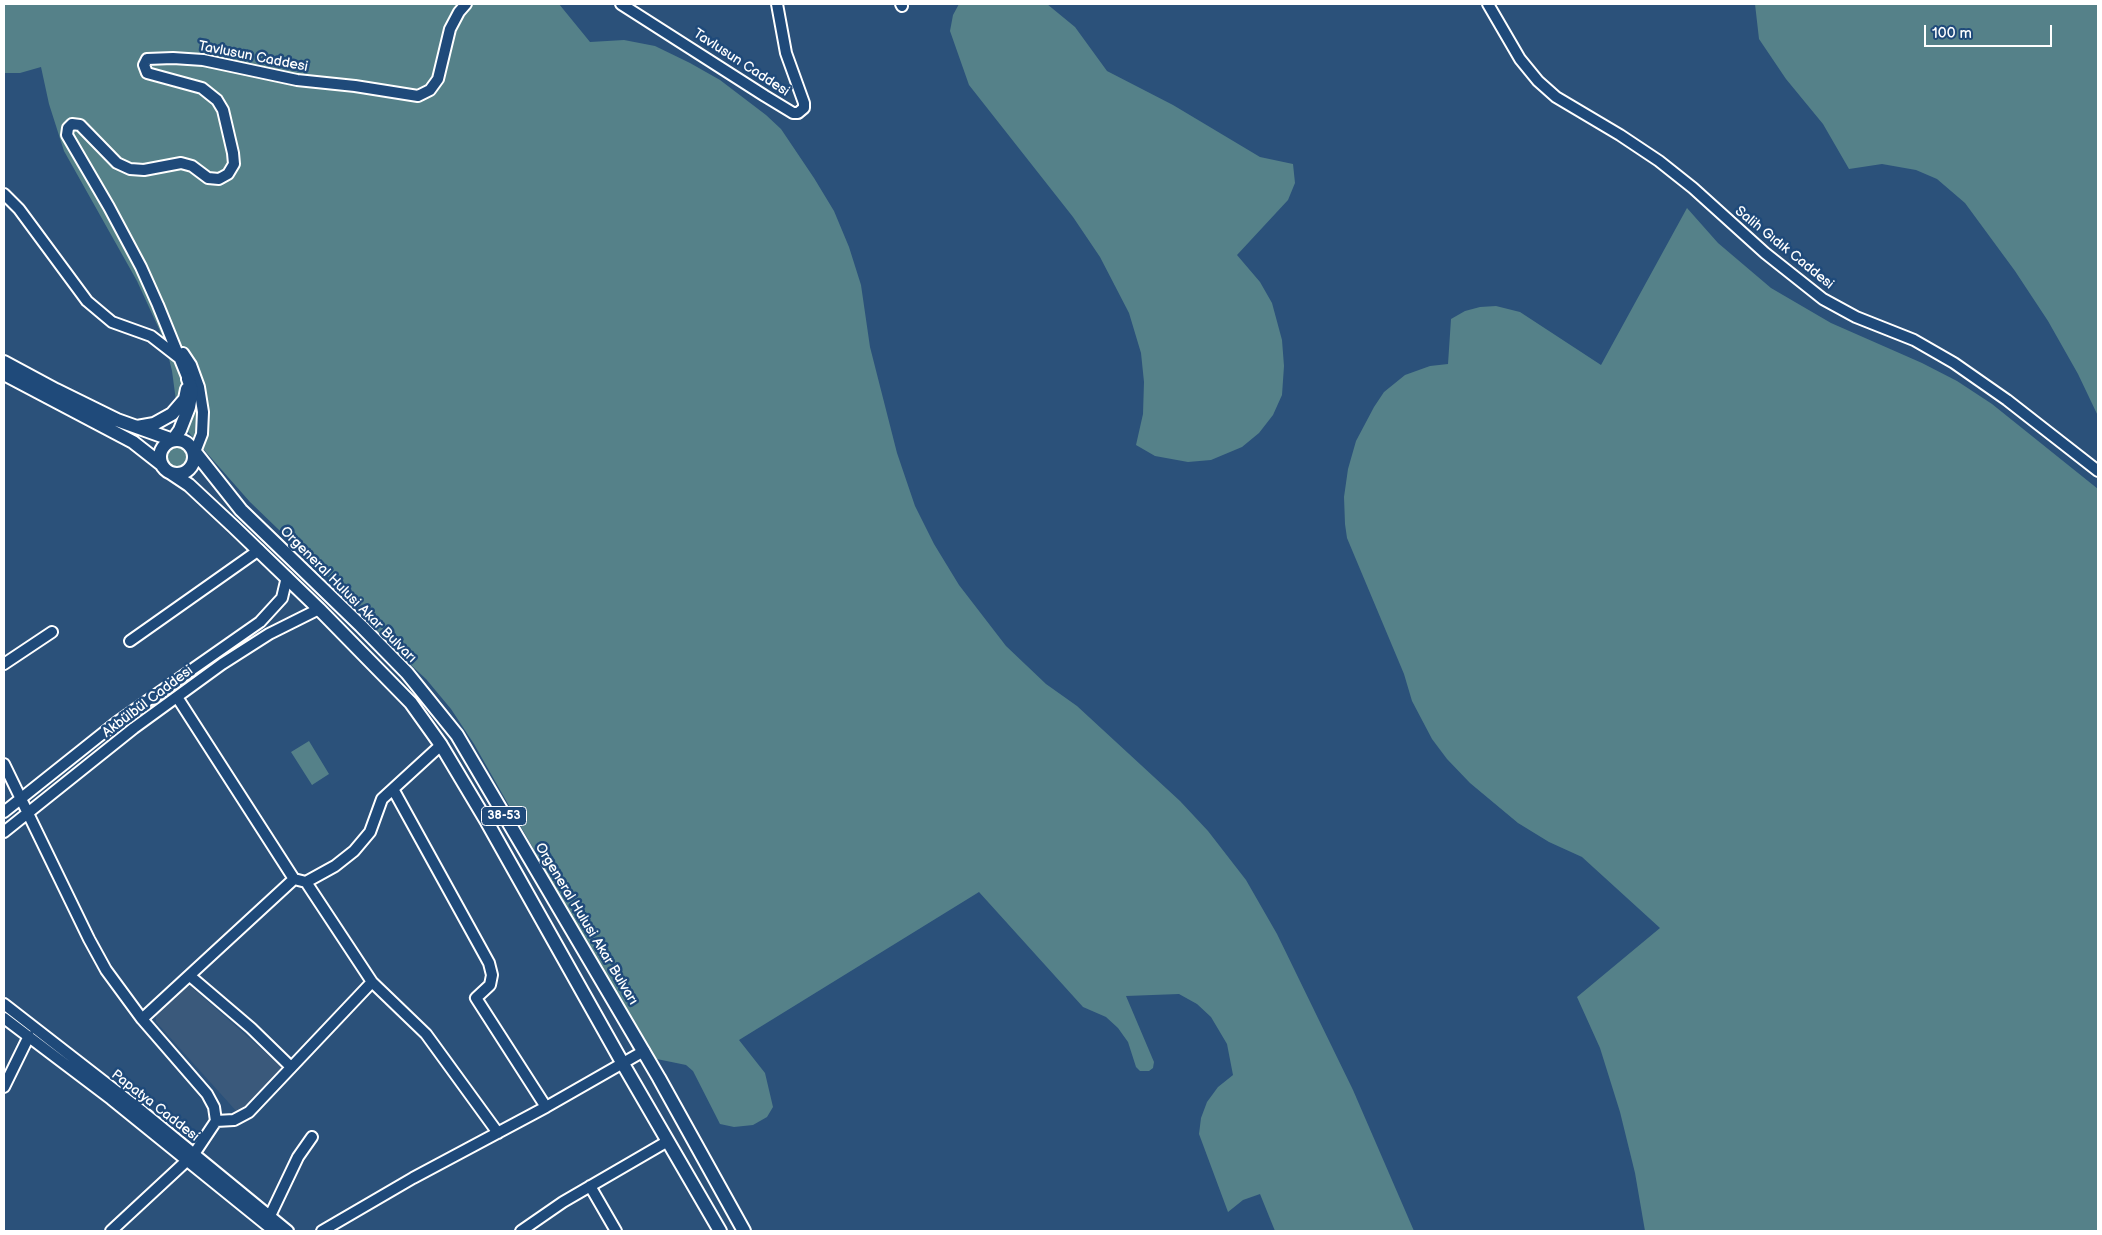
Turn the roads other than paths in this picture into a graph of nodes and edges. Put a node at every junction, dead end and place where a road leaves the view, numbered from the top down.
1 (466, 4) edge
2 (621, 4) edge
3 (777, 4) edge
4 (1488, 4) edge
5 (4, 194) edge
6 (172, 338) junction
7 (180, 359) junction
8 (4, 362) edge
9 (4, 374) edge
10 (188, 379) junction
11 (134, 428) junction
12 (173, 440) junction
13 (195, 452) junction
14 (161, 464) junction
15 (2098, 471) edge
16 (171, 473) junction
17 (259, 550) junction
18 (287, 577) junction
19 (319, 609) junction
20 (52, 632) dead end
21 (130, 641) dead end
22 (4, 664) edge
23 (177, 697) junction
24 (441, 745) junction
25 (4, 764) edge
26 (393, 789) junction
27 (21, 798) junction
28 (4, 812) edge
29 (28, 812) junction
30 (4, 832) edge
31 (294, 878) junction
32 (306, 882) junction
33 (190, 976) junction
34 (372, 982) junction
35 (4, 1004) edge
36 (4, 1018) edge
37 (142, 1019) junction
38 (29, 1036) junction
39 (644, 1051) junction
40 (622, 1064) junction
41 (291, 1067) junction
42 (4, 1087) edge
43 (546, 1108) junction
44 (216, 1121) junction
45 (498, 1133) junction
46 (312, 1137) dead end
47 (668, 1141) junction
48 (190, 1157) junction
49 (590, 1186) junction
50 (268, 1220) junction
51 (111, 1231) edge
52 (274, 1231) edge
53 (288, 1231) edge
54 (322, 1231) edge
55 (521, 1231) edge
56 (616, 1231) edge
57 (720, 1231) edge
58 (744, 1231) edge

1 - 6 street, Tavlusun Caddesi
2 - 3 street, Tavlusun Caddesi
4 - 15 street, Salih Gıdık Caddesi
5 - 7 street
6 - 7 street, Tavlusun Caddesi
6 - 13 street, Tavlusun Caddesi
7 - 10 street, Tavlusun Caddesi
8 - 11 main road
9 - 14 main road
10 - 11 main road
10 - 12 main road
11 - 12 main road
12 - 13 main road
12 - 14 main road
13 - 16 main road
13 - 39 main road, Orgeneral Hulusi Akar Bulvarı / 38-53
14 - 16 main road
16 - 17 main road
17 - 18 main road
17 - 21 street
18 - 19 main road
18 - 27 street, Akbülbül Caddesi
19 - 23 street, Akbülbül Caddesi
19 - 24 main road
20 - 22 street
23 - 29 street, Akbülbül Caddesi
23 - 31 street
24 - 26 street
24 - 40 main road
25 - 27 street
26 - 32 street
26 - 43 street
27 - 28 street, Akbülbül Caddesi
27 - 29 street
29 - 30 street, Akbülbül Caddesi
29 - 37 street
31 - 32 street
31 - 33 street
32 - 34 street
33 - 37 street
33 - 41 street
34 - 41 street
34 - 45 street
35 - 48 street, Papatya Caddesi
36 - 38 street, Papatya Caddesi
37 - 44 street
38 - 42 street
38 - 48 street, Papatya Caddesi
39 - 40 street
39 - 58 main road, Orgeneral Hulusi Akar Bulvarı / 38-53
40 - 43 street
40 - 47 main road
41 - 44 street
43 - 45 street
44 - 48 street
45 - 54 street
46 - 50 street
47 - 49 street
47 - 57 main road
48 - 50 street, Papatya Caddesi
48 - 51 street
49 - 55 street
49 - 56 street
50 - 52 street, Papatya Caddesi
50 - 53 street, Papatya Caddesi

